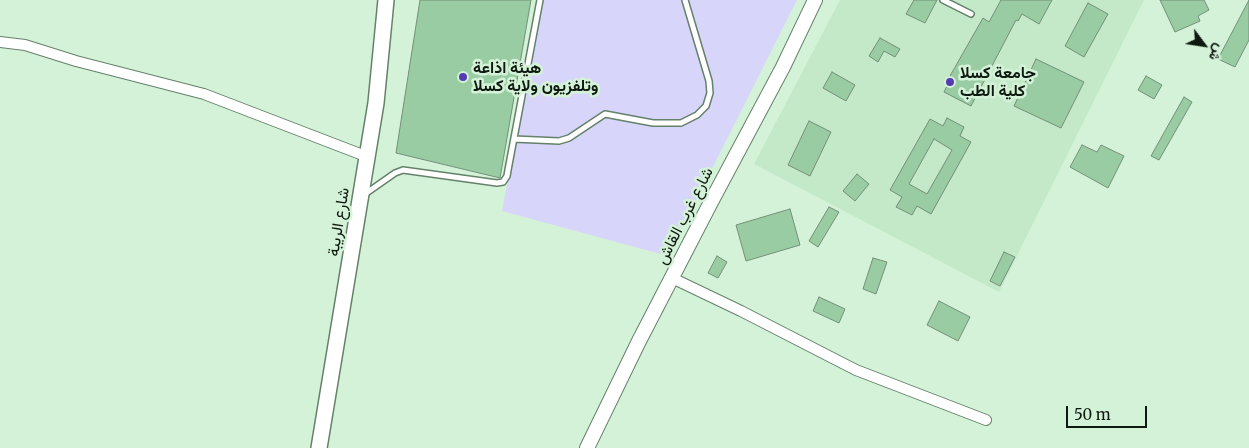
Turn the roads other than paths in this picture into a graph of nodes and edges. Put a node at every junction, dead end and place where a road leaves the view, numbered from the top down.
1 (386, 0) edge
2 (540, 0) edge
3 (685, 0) edge
4 (816, 0) edge
5 (943, 0) edge
6 (972, 14) dead end
7 (0, 42) edge
8 (514, 139) junction
9 (368, 157) junction
10 (361, 197) junction
11 (672, 278) junction
12 (986, 420) dead end
13 (319, 448) edge
14 (587, 448) edge

1 - 9 main road, شارع الريبة
2 - 8 lane
3 - 8 lane
4 - 11 main road, شارع غرب القاش
5 - 6 lane
7 - 9 street
8 - 10 lane
9 - 10 main road, شارع الريبة
10 - 13 main road, شارع الريبة
11 - 12 street
11 - 14 main road, شارع غرب القاش

